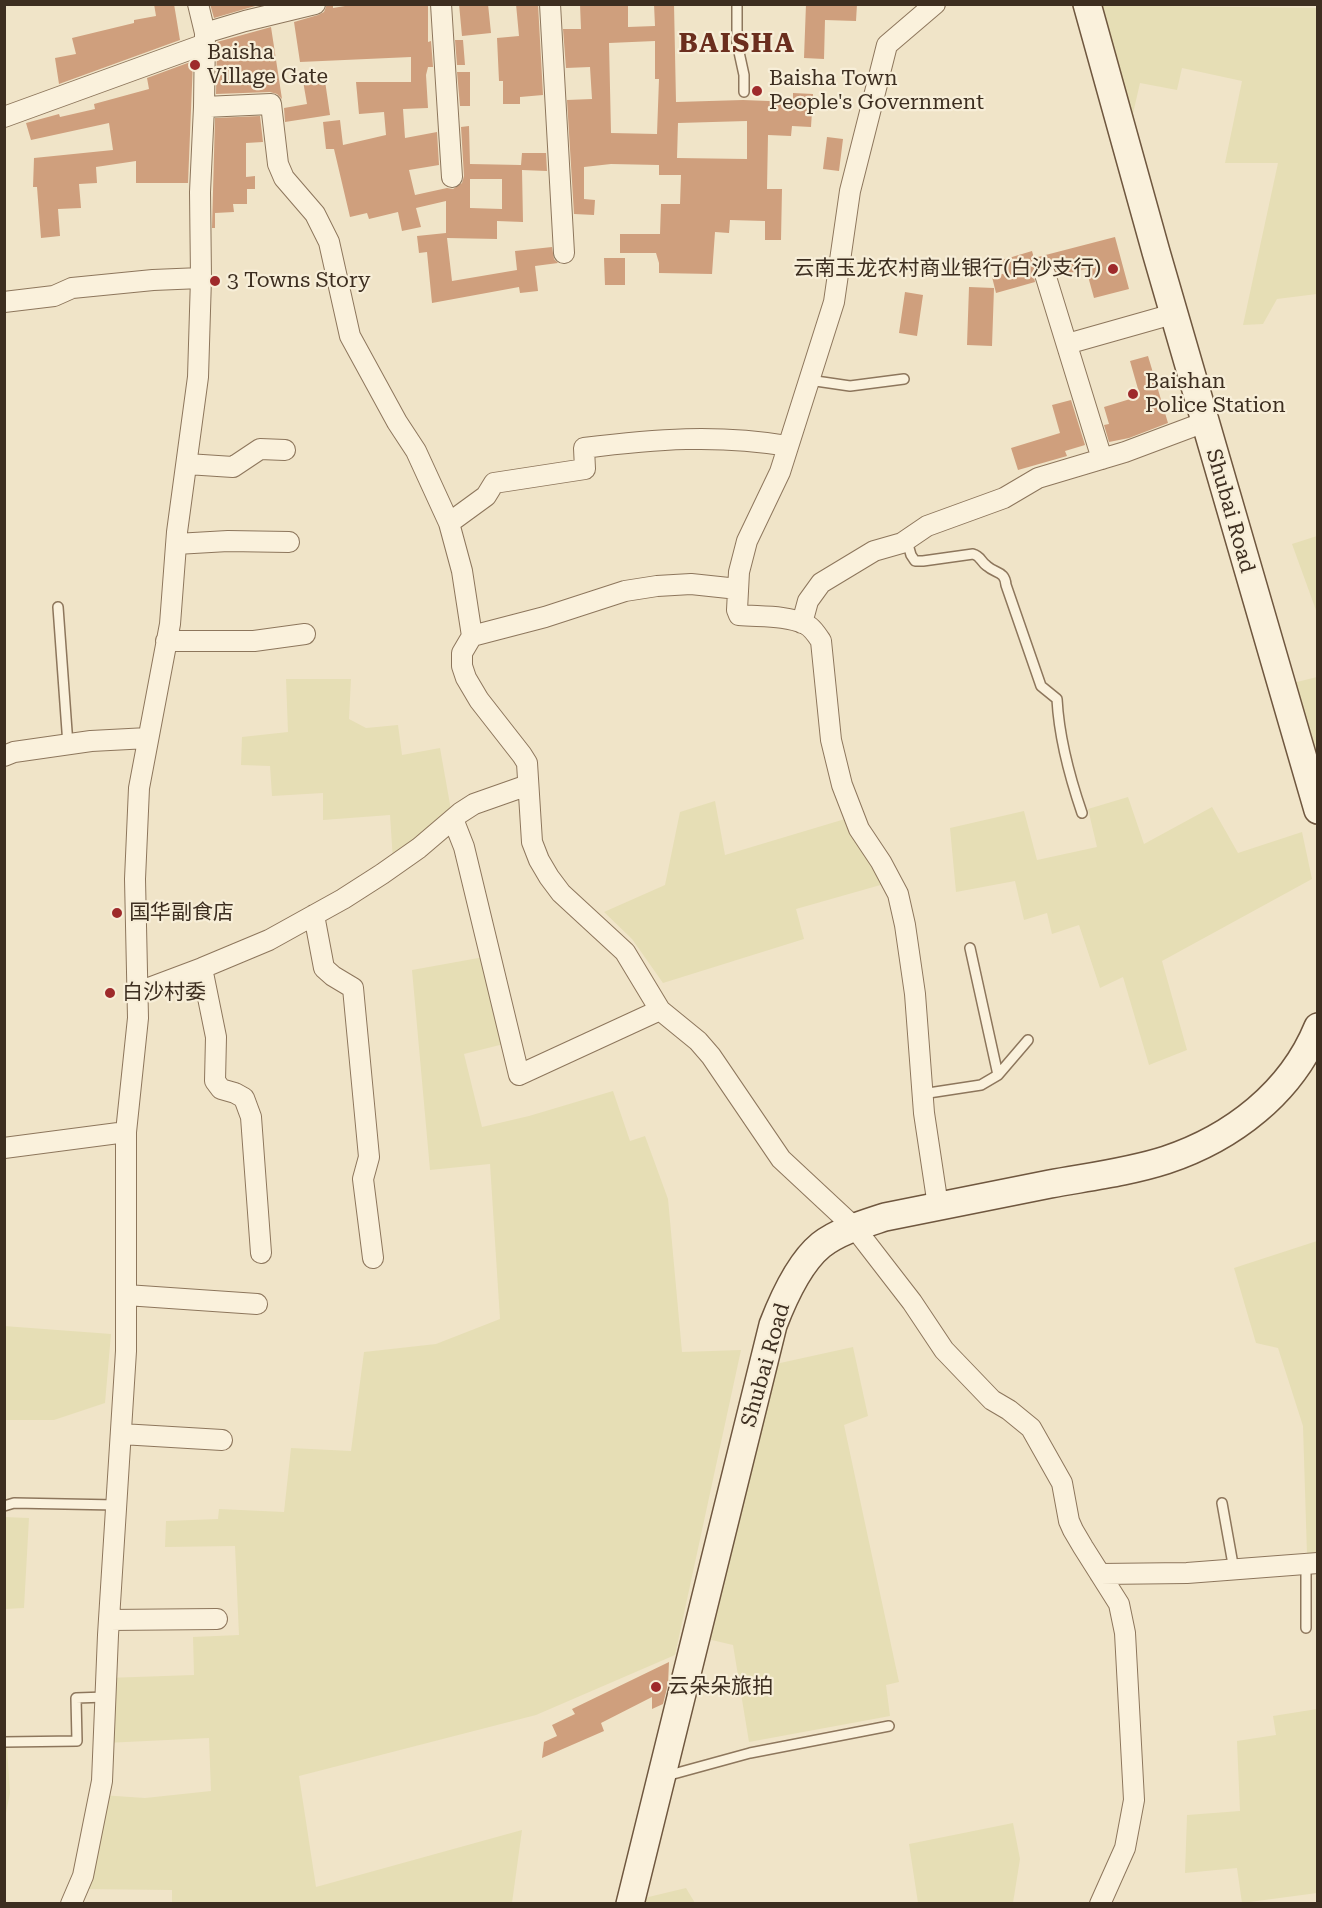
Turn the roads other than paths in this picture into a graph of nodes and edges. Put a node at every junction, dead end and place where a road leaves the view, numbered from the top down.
1 (198, 4) edge
2 (315, 4) edge
3 (441, 4) edge
4 (550, 4) edge
5 (737, 4) edge
6 (935, 4) edge
7 (1087, 4) edge
8 (205, 39) junction
9 (744, 92) dead end
10 (204, 107) junction
11 (4, 117) edge
12 (452, 177) dead end
13 (564, 253) dead end
14 (1045, 274) dead end
15 (201, 278) junction
16 (4, 302) edge
17 (1173, 314) junction
18 (1067, 344) junction
19 (809, 380) junction
20 (904, 380) dead end
21 (1204, 422) junction
22 (788, 446) junction
23 (285, 450) dead end
24 (1102, 459) junction
25 (187, 464) junction
26 (449, 523) junction
27 (907, 541) junction
28 (289, 543) dead end
29 (176, 544) junction
30 (738, 589) junction
31 (58, 607) dead end
32 (802, 623) junction
33 (305, 634) dead end
34 (472, 636) junction
35 (166, 641) junction
36 (148, 738) junction
37 (68, 745) junction
38 (4, 756) edge
39 (528, 785) junction
40 (1317, 810) edge
41 (1082, 813) dead end
42 (453, 819) junction
43 (314, 915) junction
44 (970, 948) dead end
45 (202, 968) junction
46 (138, 992) junction
47 (660, 1010) junction
48 (1317, 1027) edge
49 (1028, 1040) dead end
50 (998, 1075) junction
51 (922, 1094) junction
52 (126, 1132) junction
53 (4, 1148) edge
54 (938, 1206) junction
55 (854, 1227) junction
56 (261, 1253) dead end
57 (374, 1258) dead end
58 (126, 1295) junction
59 (257, 1304) dead end
60 (121, 1434) junction
61 (222, 1440) dead end
62 (1222, 1503) dead end
63 (116, 1505) junction
64 (4, 1506) edge
65 (1312, 1564) edge
66 (1234, 1570) junction
67 (1100, 1574) junction
68 (217, 1618) dead end
69 (109, 1620) junction
70 (1306, 1628) dead end
71 (106, 1697) junction
72 (889, 1726) dead end
73 (4, 1742) edge
74 (661, 1778) junction
75 (71, 1904) edge
76 (630, 1904) edge
77 (1100, 1904) edge

1 - 8 street
2 - 8 street
3 - 12 street
4 - 13 street
5 - 9 lane
6 - 19 street
7 - 17 main road, Shubai Road
8 - 10 street
8 - 11 street
10 - 15 street
10 - 26 street
14 - 18 street
15 - 16 street
15 - 25 street
17 - 18 street
17 - 21 main road, Shubai Road
18 - 24 street
19 - 20 lane
19 - 22 street
21 - 24 street
21 - 40 main road, Shubai Road
22 - 26 street
22 - 30 street
23 - 25 street
24 - 27 street
25 - 29 street
26 - 34 street
27 - 32 street
27 - 41 lane
28 - 29 street
29 - 35 street
30 - 32 street
30 - 34 street
31 - 37 lane
32 - 51 street
33 - 35 street
34 - 39 street
35 - 36 street
36 - 37 street
36 - 46 street
37 - 38 street
39 - 42 street
39 - 47 street
42 - 43 street
42 - 47 street
43 - 45 street
43 - 57 street
44 - 50 lane
45 - 46 street
45 - 56 street
46 - 52 street
47 - 55 street
48 - 54 main road, Shubai Road
49 - 50 lane
50 - 51 lane
51 - 54 street
52 - 53 street
52 - 58 street
54 - 55 main road, Shubai Road
55 - 67 street
55 - 74 main road, Shubai Road
58 - 59 street
58 - 60 street
60 - 61 street
60 - 63 street
62 - 66 lane
63 - 64 lane
63 - 69 street
65 - 66 street
65 - 70 lane
66 - 67 street
67 - 77 street
68 - 69 street
69 - 71 street
71 - 73 lane
71 - 75 street
72 - 74 lane
74 - 76 main road, Shubai Road

